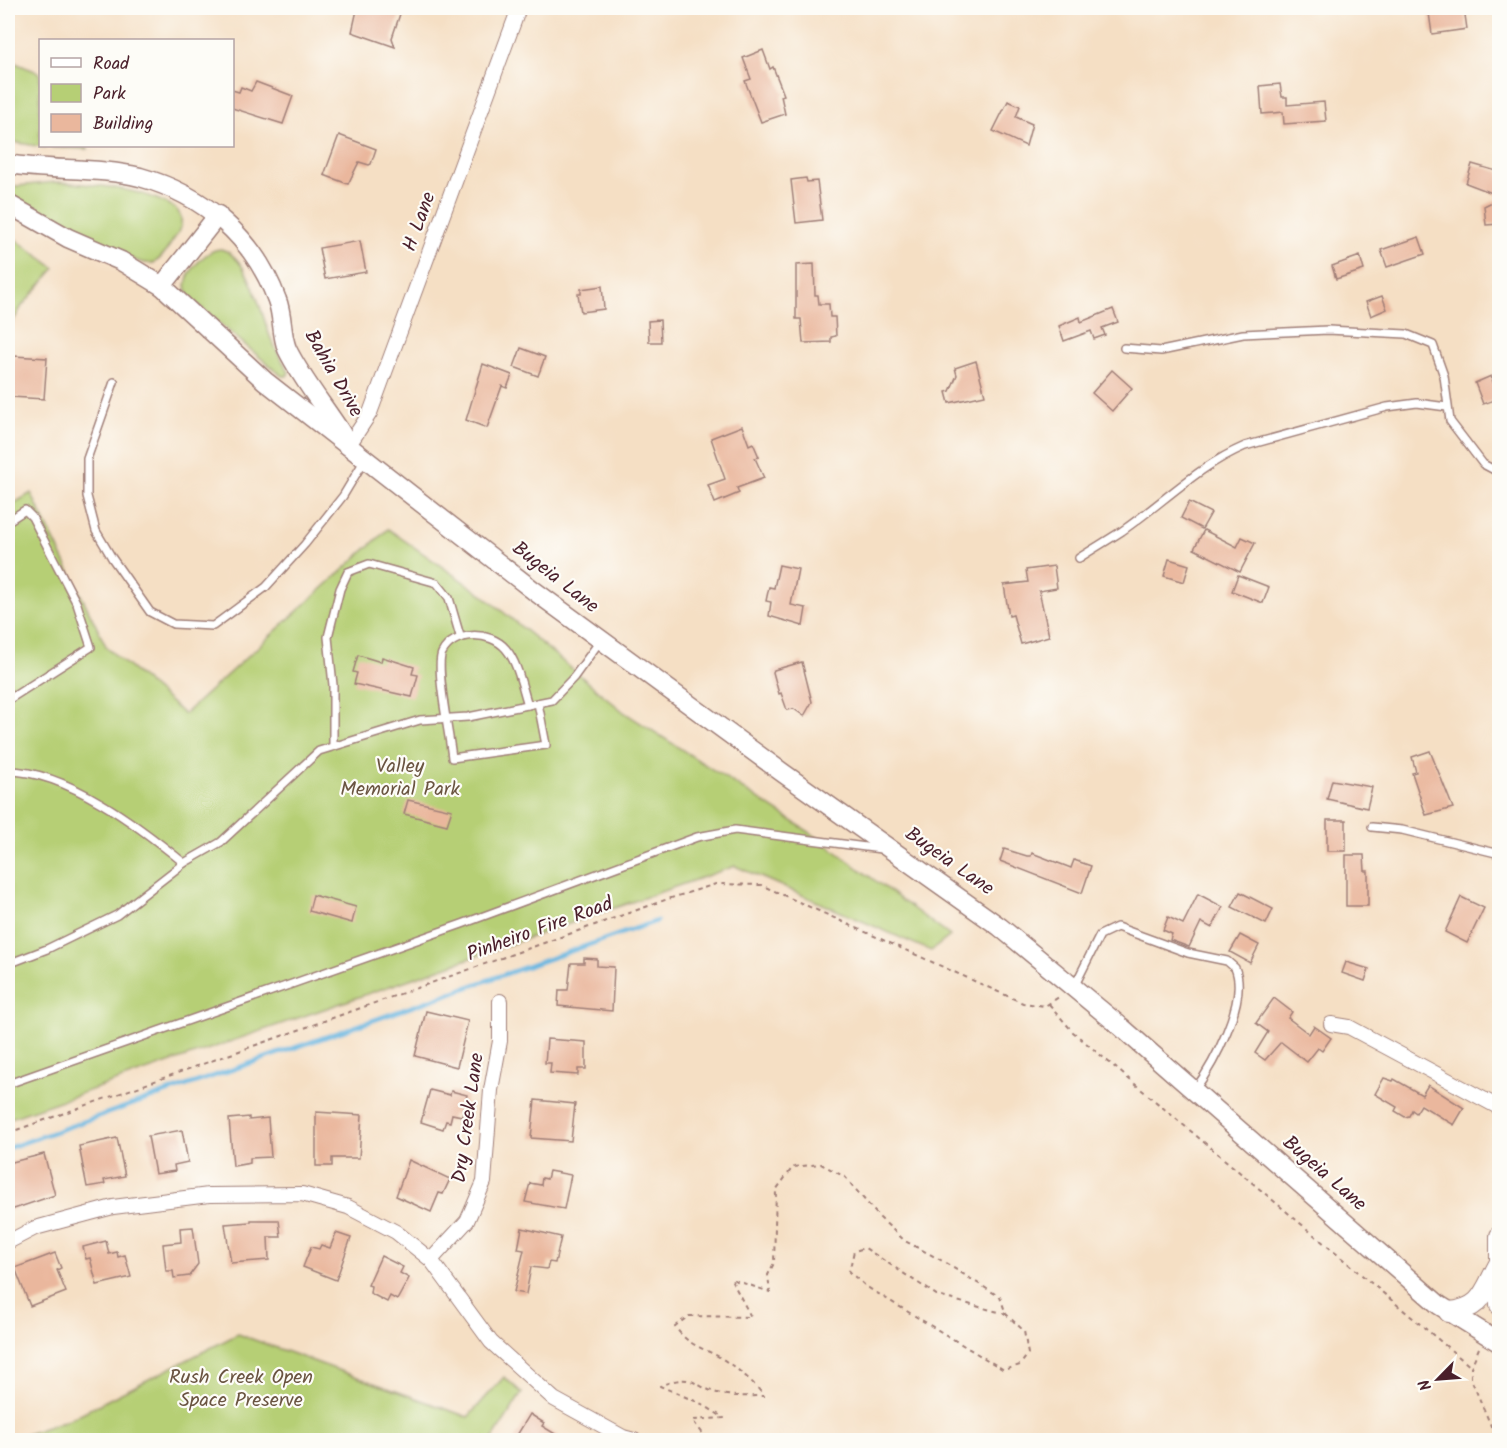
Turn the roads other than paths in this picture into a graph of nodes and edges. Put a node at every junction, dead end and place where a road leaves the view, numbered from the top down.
1 (519, 8) edge
2 (8, 164) edge
3 (8, 204) edge
4 (218, 215) junction
5 (162, 286) junction
6 (1124, 348) dead end
7 (114, 382) dead end
8 (1448, 407) junction
9 (349, 446) junction
10 (366, 459) junction
11 (1500, 473) edge
12 (8, 521) edge
13 (1079, 558) dead end
14 (460, 636) junction
15 (600, 641) junction
16 (8, 699) edge
17 (538, 703) junction
18 (528, 705) junction
19 (448, 718) junction
20 (333, 746) junction
21 (8, 771) edge
22 (1372, 827) dead end
23 (892, 850) junction
24 (1500, 854) edge
25 (184, 863) junction
26 (8, 964) edge
27 (1074, 988) junction
28 (500, 1001) dead end
29 (1331, 1024) dead end
30 (8, 1084) edge
31 (1194, 1091) junction
32 (1500, 1108) edge
33 (1500, 1236) edge
34 (8, 1242) edge
35 (430, 1260) junction
36 (1499, 1264) edge
37 (1500, 1305) edge
38 (1449, 1312) junction
39 (1492, 1340) edge
40 (634, 1440) edge

1 - 9 street, H Lane
2 - 4 street, Bahia Drive
3 - 5 street, Bahia Drive
4 - 5 street
4 - 9 street, Bahia Drive
5 - 9 street, Bahia Drive
6 - 8 lane
7 - 10 lane
8 - 11 lane
8 - 13 lane
9 - 10 street, Bugeia Lane
10 - 15 street, Bugeia Lane
12 - 16 lane
14 - 18 lane
14 - 19 lane
14 - 20 lane
15 - 17 lane
15 - 23 street, Bugeia Lane
17 - 18 lane
17 - 19 lane
18 - 19 lane
19 - 20 lane
20 - 25 lane
21 - 25 lane
22 - 24 lane
23 - 27 street, Bugeia Lane
23 - 30 lane
25 - 26 lane
27 - 31 street, Bugeia Lane
27 - 31 lane
28 - 35 street, Dry Creek Lane
29 - 32 street
31 - 38 street, Bugeia Lane
33 - 36 main road
34 - 35 street
35 - 40 street
36 - 37 main road
36 - 38 main road
38 - 39 street, Bugeia Lane

